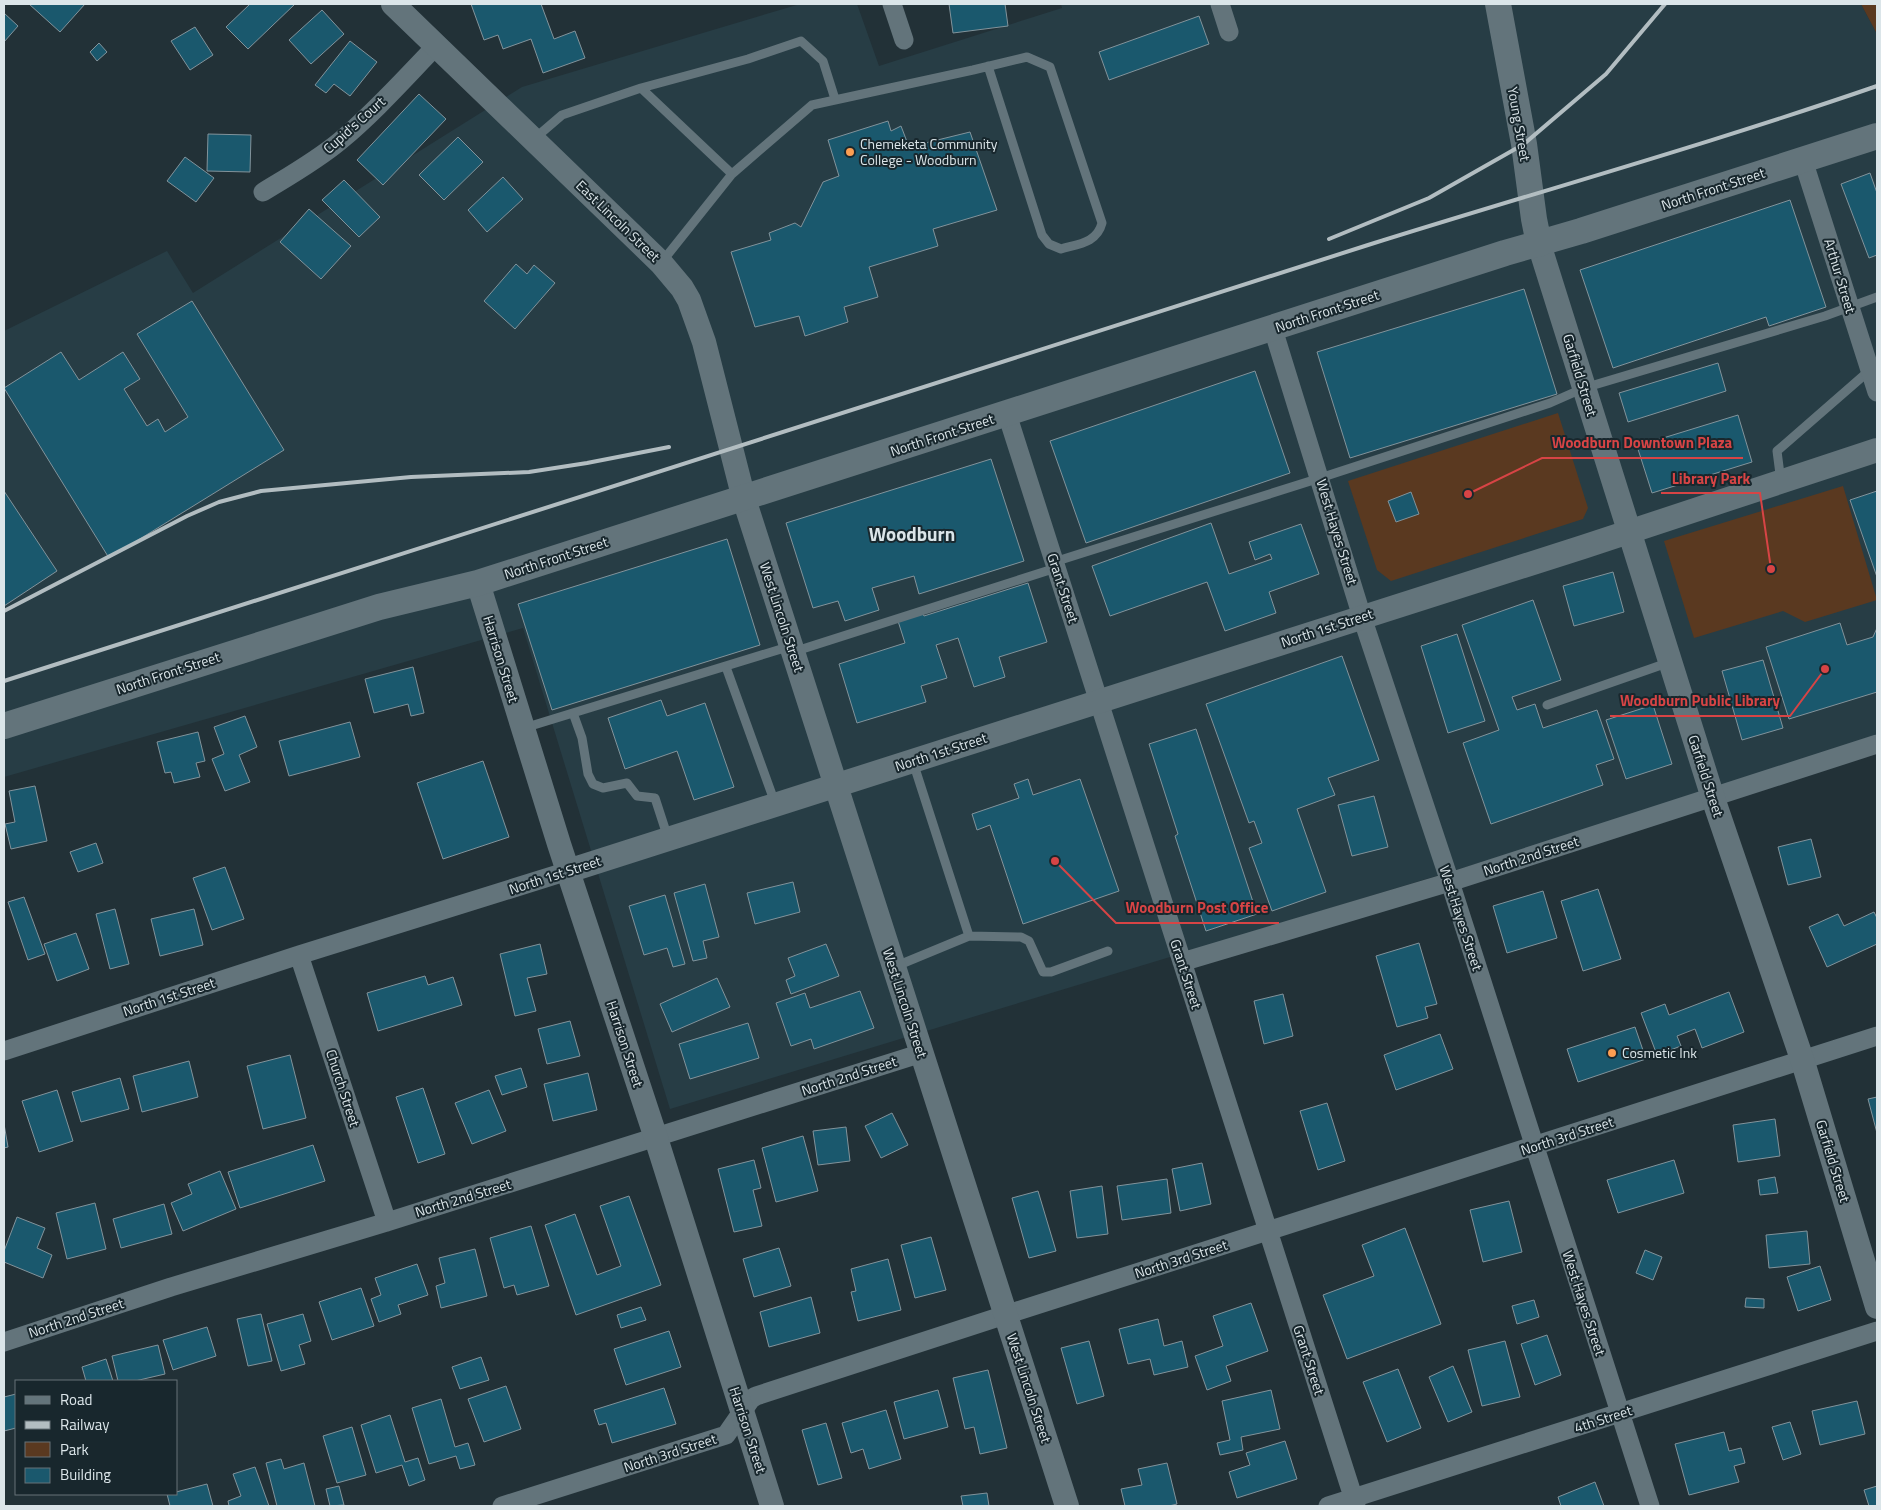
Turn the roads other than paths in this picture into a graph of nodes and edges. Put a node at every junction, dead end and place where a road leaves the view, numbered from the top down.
1 (892, 4) edge
2 (1220, 4) edge
3 (1498, 4) edge
4 (398, 5) edge
5 (1229, 32) dead end
6 (904, 40) dead end
7 (436, 46) junction
8 (988, 66) junction
9 (641, 88) junction
10 (835, 99) junction
11 (1877, 136) edge
12 (533, 139) junction
13 (1804, 160) junction
14 (732, 174) junction
15 (263, 192) dead end
16 (1539, 244) junction
17 (661, 263) junction
18 (1877, 297) edge
19 (1850, 307) junction
20 (1273, 329) junction
21 (1870, 370) junction
22 (1584, 388) junction
23 (1877, 392) edge
24 (1007, 414) junction
25 (1877, 450) edge
26 (1320, 478) junction
27 (1781, 482) junction
28 (744, 499) junction
29 (1629, 532) junction
30 (1055, 565) junction
31 (478, 583) junction
32 (1362, 617) junction
33 (792, 649) junction
34 (1670, 662) junction
35 (726, 667) junction
36 (1099, 702) junction
37 (1546, 705) dead end
38 (573, 713) junction
39 (4, 726) edge
40 (523, 728) junction
41 (1877, 744) edge
42 (913, 761) junction
43 (836, 785) junction
44 (1713, 798) junction
45 (775, 805) junction
46 (668, 839) junction
47 (568, 871) junction
48 (1450, 882) junction
49 (969, 936) junction
50 (1108, 951) dead end
51 (299, 955) junction
52 (1182, 962) junction
53 (894, 967) junction
54 (1877, 1036) edge
55 (4, 1051) edge
56 (922, 1053) junction
57 (1802, 1062) junction
58 (656, 1138) junction
59 (1533, 1146) junction
60 (387, 1222) junction
61 (1268, 1232) junction
62 (1877, 1307) edge
63 (1005, 1315) junction
64 (1877, 1331) edge
65 (4, 1342) edge
66 (1620, 1413) junction
67 (742, 1414) junction
68 (1355, 1502) edge
69 (502, 1506) edge
70 (772, 1506) edge
71 (1067, 1506) edge
72 (1328, 1506) edge
73 (1650, 1506) edge

1 - 6 street
2 - 5 street
3 - 16 main road, Young Street
4 - 7 street, East Lincoln Street
7 - 12 street, East Lincoln Street
7 - 15 street, Cupid's Court
8 - 8 lane
8 - 10 lane
9 - 10 lane
9 - 12 lane
9 - 14 lane
10 - 14 lane
11 - 13 main road, North Front Street
12 - 17 street, East Lincoln Street
13 - 16 main road, North Front Street
13 - 19 street, Arthur Street
14 - 17 lane
16 - 20 main road, North Front Street
16 - 22 street, Garfield Street
17 - 28 street, East Lincoln Street
18 - 19 lane
19 - 21 street, Arthur Street
19 - 22 lane
20 - 24 main road, North Front Street
20 - 26 street, West Hayes Street
21 - 23 street, Arthur Street
21 - 27 lane
22 - 26 lane
22 - 29 street, Garfield Street
24 - 28 main road, North Front Street
24 - 30 street, Grant Street
25 - 27 street, North 1st Street
26 - 30 lane
26 - 32 street, West Hayes Street
27 - 29 street, North 1st Street
28 - 31 main road, North Front Street
28 - 33 street, West Lincoln Street
29 - 32 street, North 1st Street
29 - 34 street, Garfield Street
30 - 33 lane
30 - 36 street, Grant Street
31 - 39 main road, North Front Street
31 - 40 street, Harrison Street
32 - 36 street, North 1st Street
32 - 48 street, West Hayes Street
33 - 35 lane
33 - 43 street, West Lincoln Street
34 - 37 lane
34 - 44 street, Garfield Street
35 - 38 lane
35 - 45 lane
36 - 42 street, North 1st Street
36 - 52 street, Grant Street
38 - 40 lane
38 - 46 lane
40 - 47 street, Harrison Street
41 - 44 street, North 2nd Street
42 - 43 street, North 1st Street
42 - 49 lane
43 - 45 street, North 1st Street
43 - 53 street, West Lincoln Street
44 - 48 street, North 2nd Street
44 - 57 street, Garfield Street
45 - 46 street, North 1st Street
46 - 47 street, North 1st Street
47 - 51 street, North 1st Street
47 - 58 street, Harrison Street
48 - 52 street, North 2nd Street
48 - 59 street, West Hayes Street
49 - 50 lane
49 - 53 lane
51 - 55 street, North 1st Street
51 - 60 street, Church Street
52 - 61 street, Grant Street
53 - 56 street, West Lincoln Street
54 - 57 street, North 3rd Street
56 - 58 street, North 2nd Street
56 - 63 street, West Lincoln Street
57 - 59 street, North 3rd Street
57 - 62 street, Garfield Street
58 - 60 street, North 2nd Street
58 - 67 street, Harrison Street
59 - 61 street, North 3rd Street
59 - 66 street, West Hayes Street
60 - 65 street, North 2nd Street
61 - 63 street, North 3rd Street
61 - 68 street, Grant Street
63 - 67 street, North 3rd Street
63 - 71 street, West Lincoln Street
64 - 66 street, 4th Street
66 - 68 street, 4th Street
66 - 73 street, West Hayes Street
67 - 69 street, North 3rd Street
67 - 70 street, Harrison Street
68 - 72 street, 4th Street

